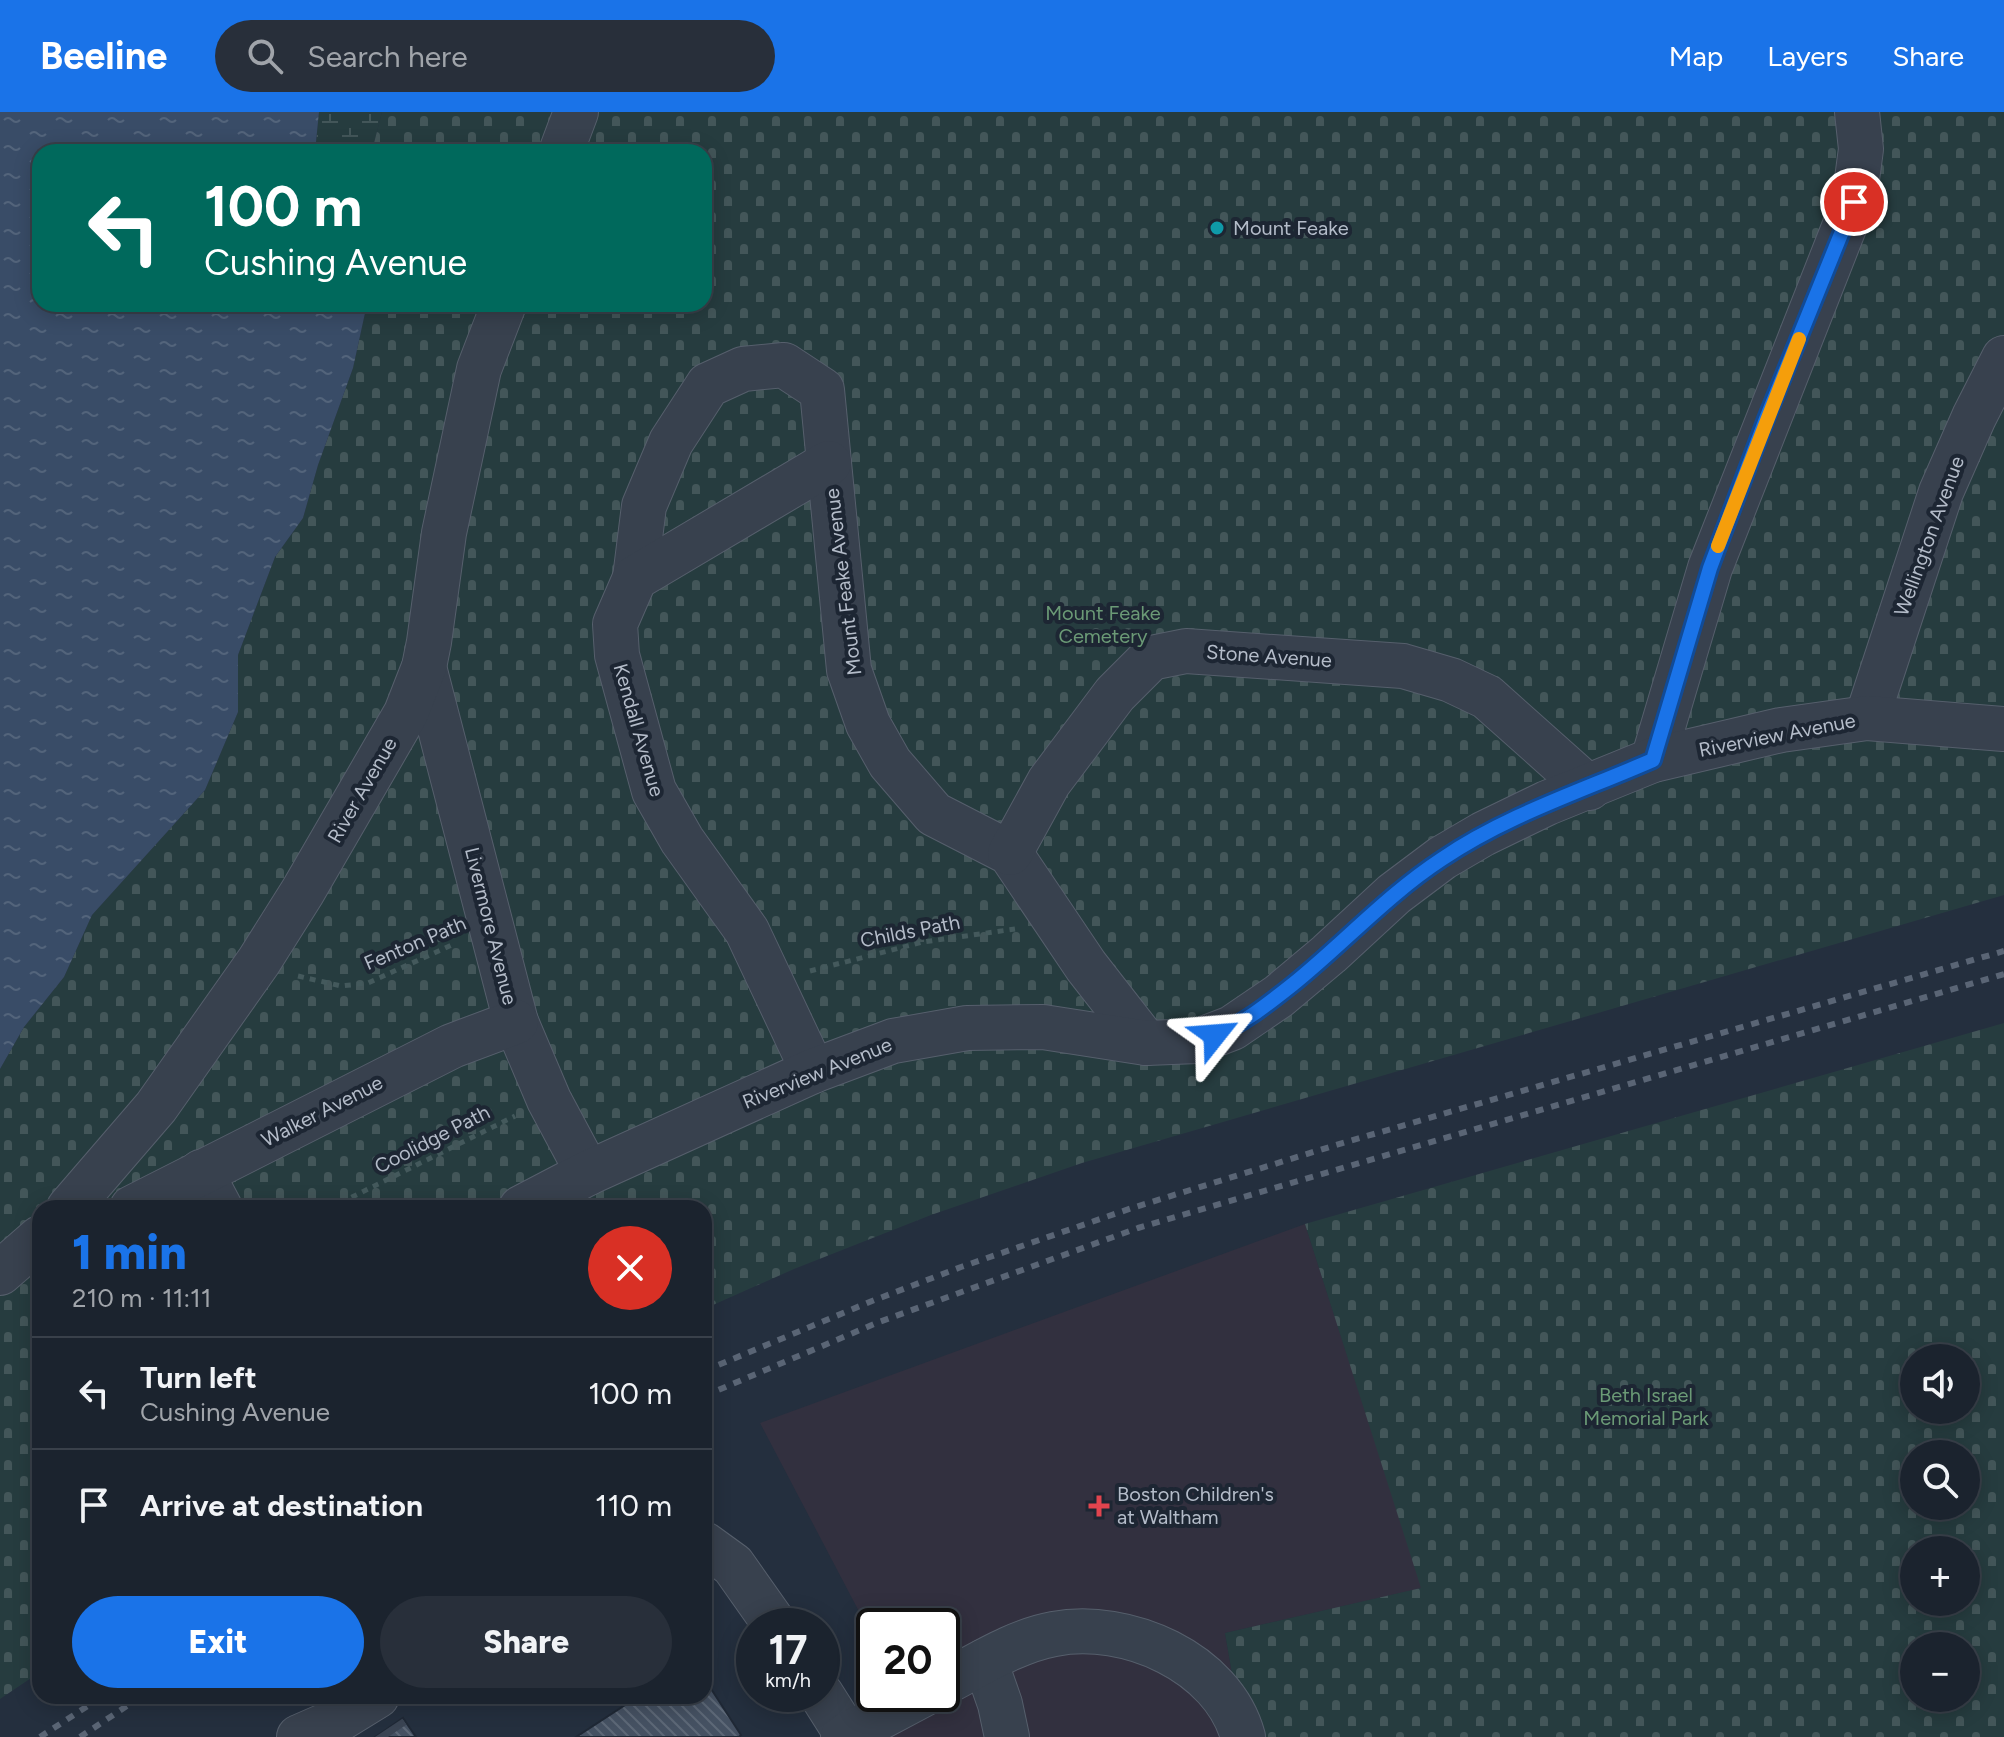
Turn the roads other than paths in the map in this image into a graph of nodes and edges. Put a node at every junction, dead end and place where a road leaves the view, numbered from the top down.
1 (576, 112) edge
2 (1857, 112) edge
3 (564, 144) edge
4 (501, 312) edge
5 (2004, 358) edge
6 (829, 463) junction
7 (635, 578) junction
8 (424, 667) junction
9 (1867, 718) junction
10 (2004, 729) edge
11 (1653, 760) junction
12 (1589, 788) junction
13 (1010, 853) junction
14 (516, 1022) junction
15 (1146, 1043) junction
16 (813, 1071) junction
17 (588, 1173) junction
18 (210, 1190) edge
19 (76, 1200) edge
20 (167, 1200) edge
21 (536, 1200) edge
22 (32, 1245) edge
23 (0, 1273) edge
24 (712, 1550) edge
25 (763, 1608) edge
26 (985, 1661) junction
27 (960, 1674) edge
28 (375, 1710) edge
29 (831, 1712) edge
30 (890, 1712) edge
31 (845, 1736) edge
32 (299, 1737) edge
33 (1007, 1737) edge
34 (1243, 1737) edge

1 - 3 street
2 - 11 street
4 - 8 street, River Avenue
5 - 9 street, Wellington Avenue
6 - 7 street
6 - 7 street, Mount Feake Avenue
6 - 13 street, Mount Feake Avenue
7 - 16 street, Kendall Avenue
8 - 14 street, Livermore Avenue
8 - 19 street, River Avenue
9 - 10 street, Riverview Avenue
9 - 11 street, Riverview Avenue
11 - 12 street, Riverview Avenue
12 - 13 street, Stone Avenue
12 - 15 street, Riverview Avenue
13 - 15 street, Mount Feake Avenue
14 - 17 street, Livermore Avenue
14 - 18 street, Walker Avenue
15 - 16 street, Riverview Avenue
16 - 17 street, Riverview Avenue
17 - 21 street, Riverview Avenue
18 - 20 street, Walker Avenue
22 - 23 street
24 - 25 street
26 - 27 street
26 - 33 street
26 - 34 street
28 - 32 street
29 - 31 street
30 - 31 street

